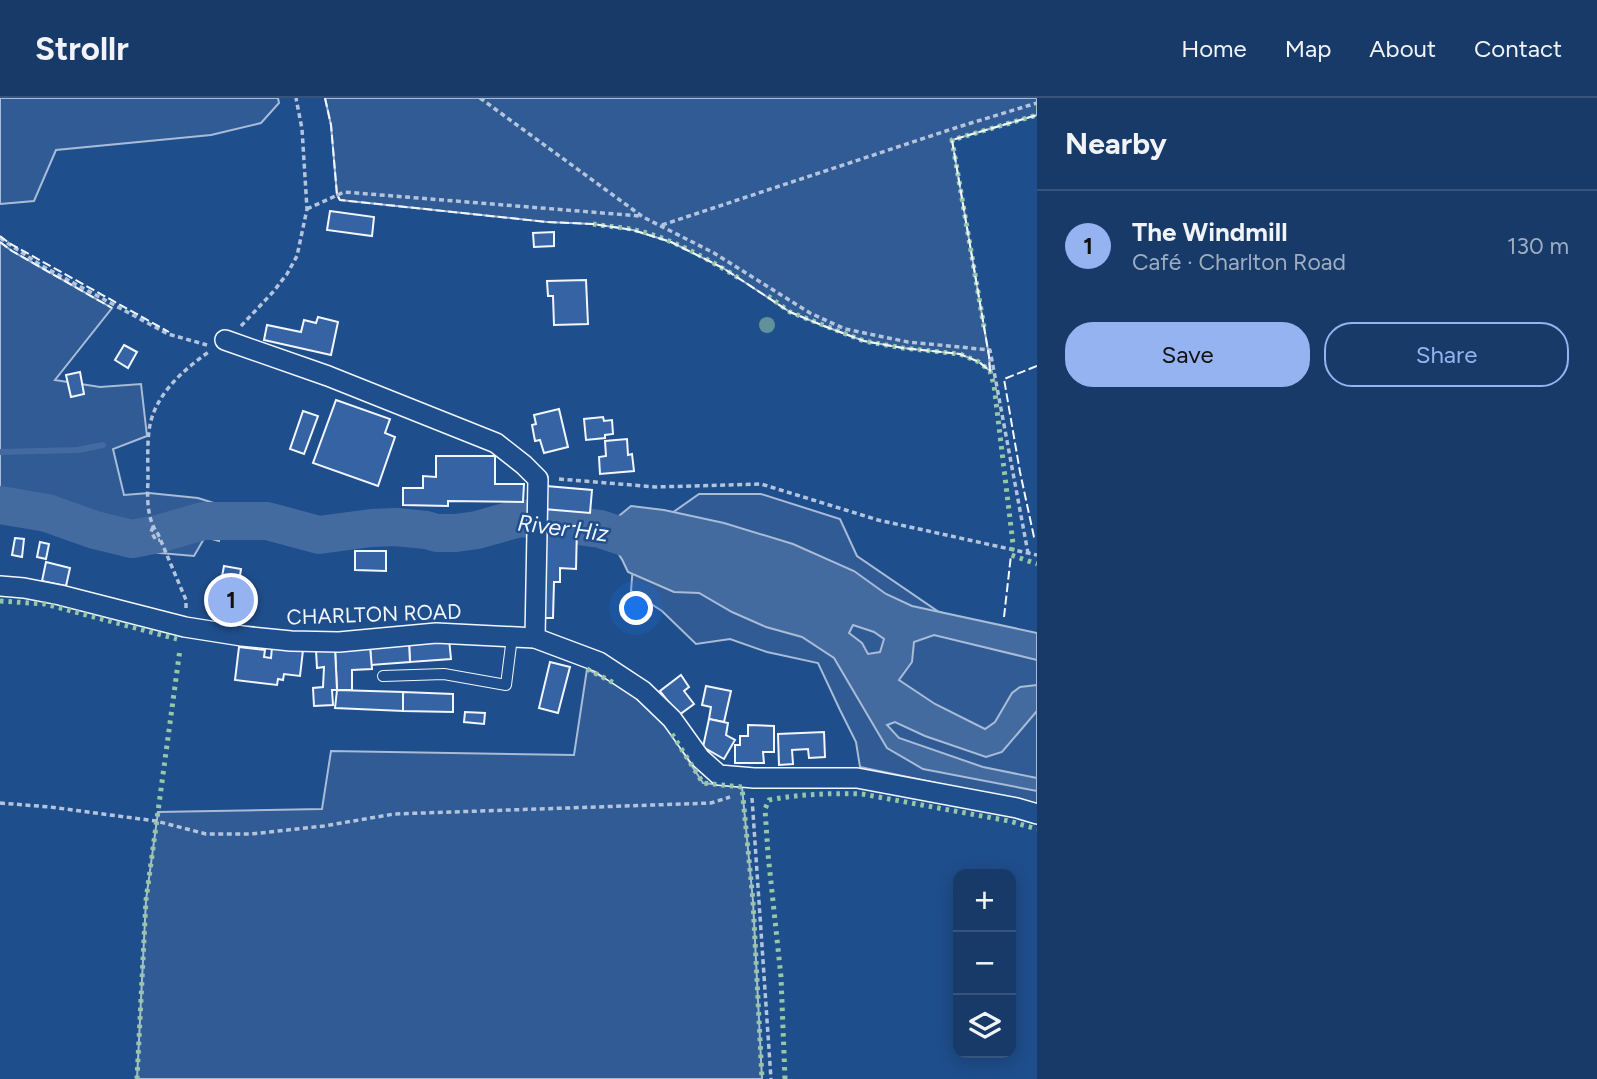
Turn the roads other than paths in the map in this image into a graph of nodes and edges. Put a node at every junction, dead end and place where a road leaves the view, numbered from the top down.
1 (220, 343) road end
2 (0, 586) edge
3 (512, 637) junction
4 (535, 638) junction
5 (383, 676) dead end
6 (1037, 814) edge

1 - 4 street
2 - 3 street, CHARLTON ROAD
3 - 4 street, CHARLTON ROAD
3 - 5 lane
4 - 6 street, CHARLTON ROAD

